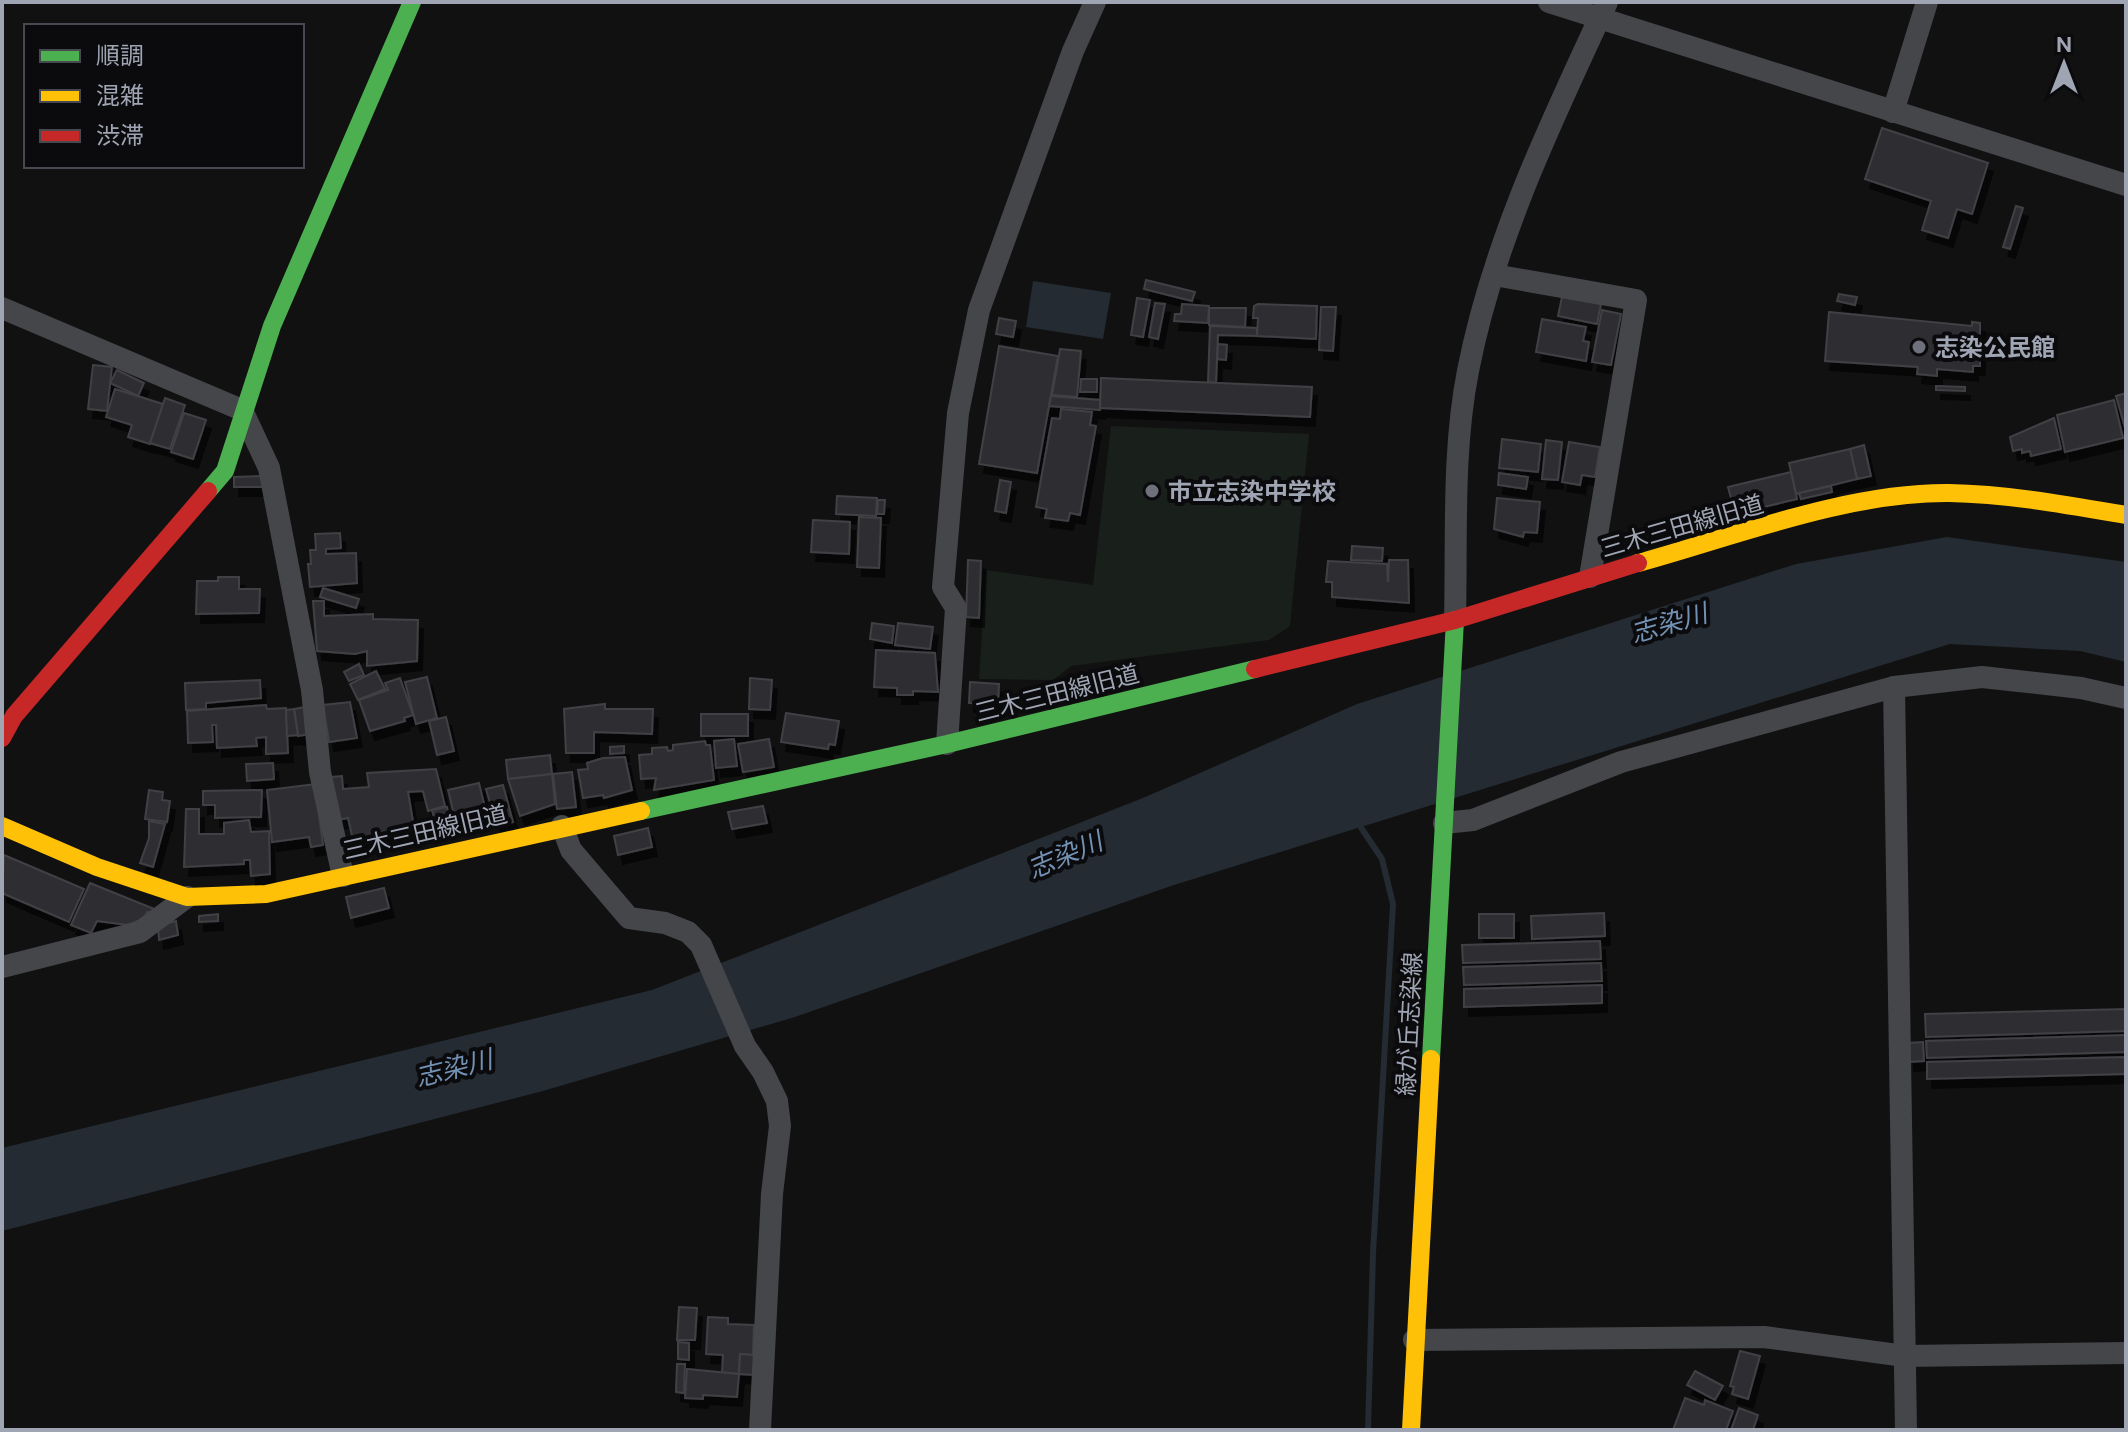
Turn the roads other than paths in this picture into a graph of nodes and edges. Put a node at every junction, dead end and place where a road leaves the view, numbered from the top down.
1 (412, 2) edge
2 (1095, 2) edge
3 (1549, 2) edge
4 (1927, 2) edge
5 (1604, 10) edge
6 (1893, 112) junction
7 (2126, 185) edge
8 (1494, 275) junction
9 (2, 308) edge
10 (242, 410) junction
11 (2126, 515) edge
12 (1590, 577) junction
13 (1455, 620) junction
14 (1894, 687) junction
15 (2126, 698) edge
16 (2, 738) edge
17 (947, 744) junction
18 (1444, 823) junction
19 (2, 826) edge
20 (562, 826) junction
21 (343, 876) junction
22 (187, 897) junction
23 (2, 967) edge
24 (1414, 1340) junction
25 (2126, 1353) edge
26 (1905, 1356) junction
27 (760, 1430) edge
28 (1411, 1430) edge
29 (1906, 1430) edge

1 - 10 street
2 - 17 street
3 - 5 street
4 - 6 street
5 - 6 street
5 - 8 street
6 - 7 street
8 - 12 street
8 - 13 street
9 - 10 street
10 - 16 street
10 - 21 street
11 - 12 street, 三木三田線旧道
12 - 13 street, 三木三田線旧道
13 - 17 street, 三木三田線旧道
13 - 18 street, 緑が丘志染線
14 - 15 street
14 - 18 street
14 - 26 street
17 - 20 street, 三木三田線旧道
18 - 24 street, 緑が丘志染線
19 - 22 street, 三木三田線旧道
20 - 21 street, 三木三田線旧道
20 - 27 street
21 - 22 street, 三木三田線旧道
22 - 23 street
24 - 26 street
24 - 28 street, 緑が丘志染線
25 - 26 street
26 - 29 street

